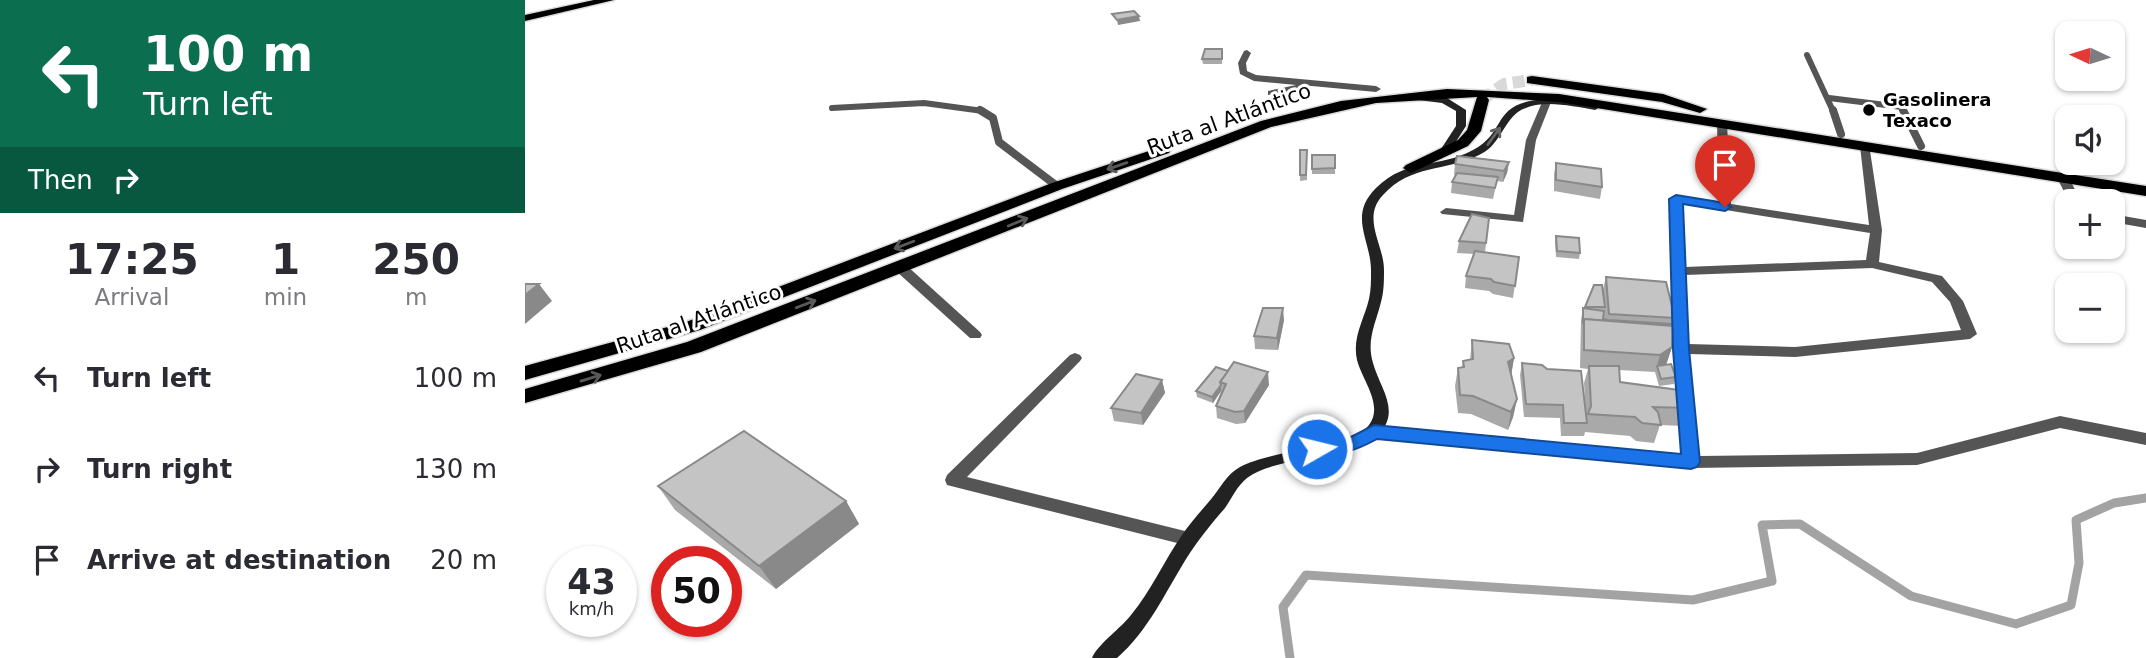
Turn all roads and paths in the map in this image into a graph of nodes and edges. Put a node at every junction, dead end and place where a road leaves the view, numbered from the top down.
1 (587, 0) edge
2 (609, 0) edge
3 (525, 15) edge
4 (1247, 53) dead end
5 (1807, 55) dead end
6 (1532, 80) tunnel mouth
7 (1320, 83) junction
8 (1271, 93) dead end
9 (1372, 94) junction
10 (1829, 99) junction
11 (1482, 100) tunnel mouth
12 (1546, 102) junction
13 (832, 108) dead end
14 (1705, 110) junction
15 (1656, 112) junction
16 (1722, 123) junction
17 (1841, 134) junction
18 (1865, 146) junction
19 (1921, 146) junction
20 (1446, 149) junction
21 (1411, 168) junction
22 (2063, 178) junction
23 (2146, 182) edge
24 (1058, 186) junction
25 (2068, 189) edge
26 (2146, 191) edge
27 (1725, 207) junction
28 (1446, 212) dead end
29 (2125, 220) edge
30 (2146, 224) edge
31 (1876, 230) junction
32 (1872, 264) junction
33 (901, 268) junction
34 (1678, 271) junction
35 (975, 335) dead end
36 (1681, 349) junction
37 (1075, 358) dead end
38 (525, 373) edge
39 (525, 396) edge
40 (1374, 432) junction
41 (2146, 439) edge
42 (1691, 462) junction
43 (1189, 539) junction
44 (1102, 658) edge

1 - 3 highway
2 - 3 highway
4 - 7 street
5 - 10 lane
6 - 14 highway
7 - 8 street
7 - 9 street
9 - 14 highway, Ruta al Atlántico
9 - 15 highway, Ruta al Atlántico
9 - 20 main road
9 -> 24 highway, Ruta al Atlántico
33 -> 9 highway, Ruta al Atlántico
10 - 17 lane
10 - 19 lane
11 - 20 highway
12 - 15 main road
21 -> 12 main road
12 - 28 street
13 - 24 lane
14 - 17 highway, Ruta al Atlántico
15 - 16 highway, Ruta al Atlántico
16 - 18 highway, Ruta al Atlántico
16 - 27 street
17 - 19 highway, Ruta al Atlántico
18 - 22 highway, Ruta al Atlántico
18 - 31 street
19 - 23 highway, Ruta al Atlántico
20 - 21 highway
21 - 40 main road
22 - 25 street
22 - 26 highway, Ruta al Atlántico
24 -> 38 highway, Ruta al Atlántico
27 - 31 street
27 - 34 street
29 - 30 street
31 - 32 street
32 - 34 street
32 - 36 street
33 - 35 street
39 -> 33 highway, Ruta al Atlántico
34 - 36 street
36 - 42 street
37 - 43 street
40 - 42 street
40 - 43 main road
41 - 42 street
43 - 44 main road

